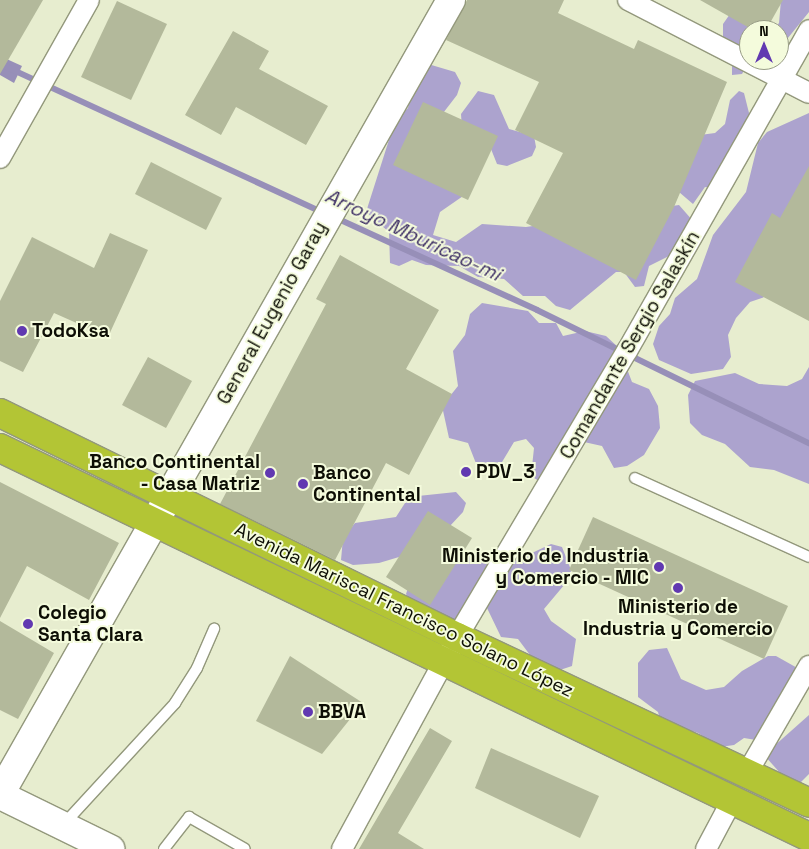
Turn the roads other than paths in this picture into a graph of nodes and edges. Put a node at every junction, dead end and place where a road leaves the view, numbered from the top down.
1 (88, 0) edge
2 (451, 0) edge
3 (628, 0) edge
4 (809, 30) edge
5 (782, 80) junction
6 (809, 93) edge
7 (0, 158) edge
8 (0, 413) edge
9 (0, 448) edge
10 (635, 478) dead end
11 (169, 496) junction
12 (155, 523) junction
13 (809, 557) edge
14 (214, 629) dead end
15 (450, 652) junction
16 (809, 666) edge
17 (747, 773) junction
18 (0, 795) edge
19 (732, 800) junction
20 (809, 803) edge
21 (63, 826) junction
22 (809, 837) edge
23 (110, 849) edge
24 (164, 849) edge
25 (244, 849) edge
26 (342, 849) edge
27 (706, 849) edge

1 - 7 street
2 - 11 street, General Eugenio Garay
3 - 5 street
4 - 5 street, Comandante Sergio Salaskín
5 - 6 street
5 - 15 street, Comandante Sergio Salaskín
8 - 11 highway, Avenida Mariscal Francisco Solano López
9 - 12 highway, Avenida Mariscal Francisco Solano López
10 - 13 lane
11 - 12 street, General Eugenio Garay
11 - 15 highway, Avenida Mariscal Francisco Solano López
12 - 15 highway, Avenida Mariscal Francisco Solano López
12 - 18 street, General Eugenio Garay
14 - 21 lane
15 - 17 highway, Avenida Mariscal Francisco Solano López
15 - 19 highway, Avenida Mariscal Francisco Solano López
15 - 26 street, Comandante Sergio Salaskín
16 - 17 street
17 - 20 highway, Avenida Mariscal Francisco Solano López
18 - 21 street
19 - 22 highway, Avenida Mariscal Francisco Solano López
19 - 27 street
21 - 23 street
24 - 25 lane

